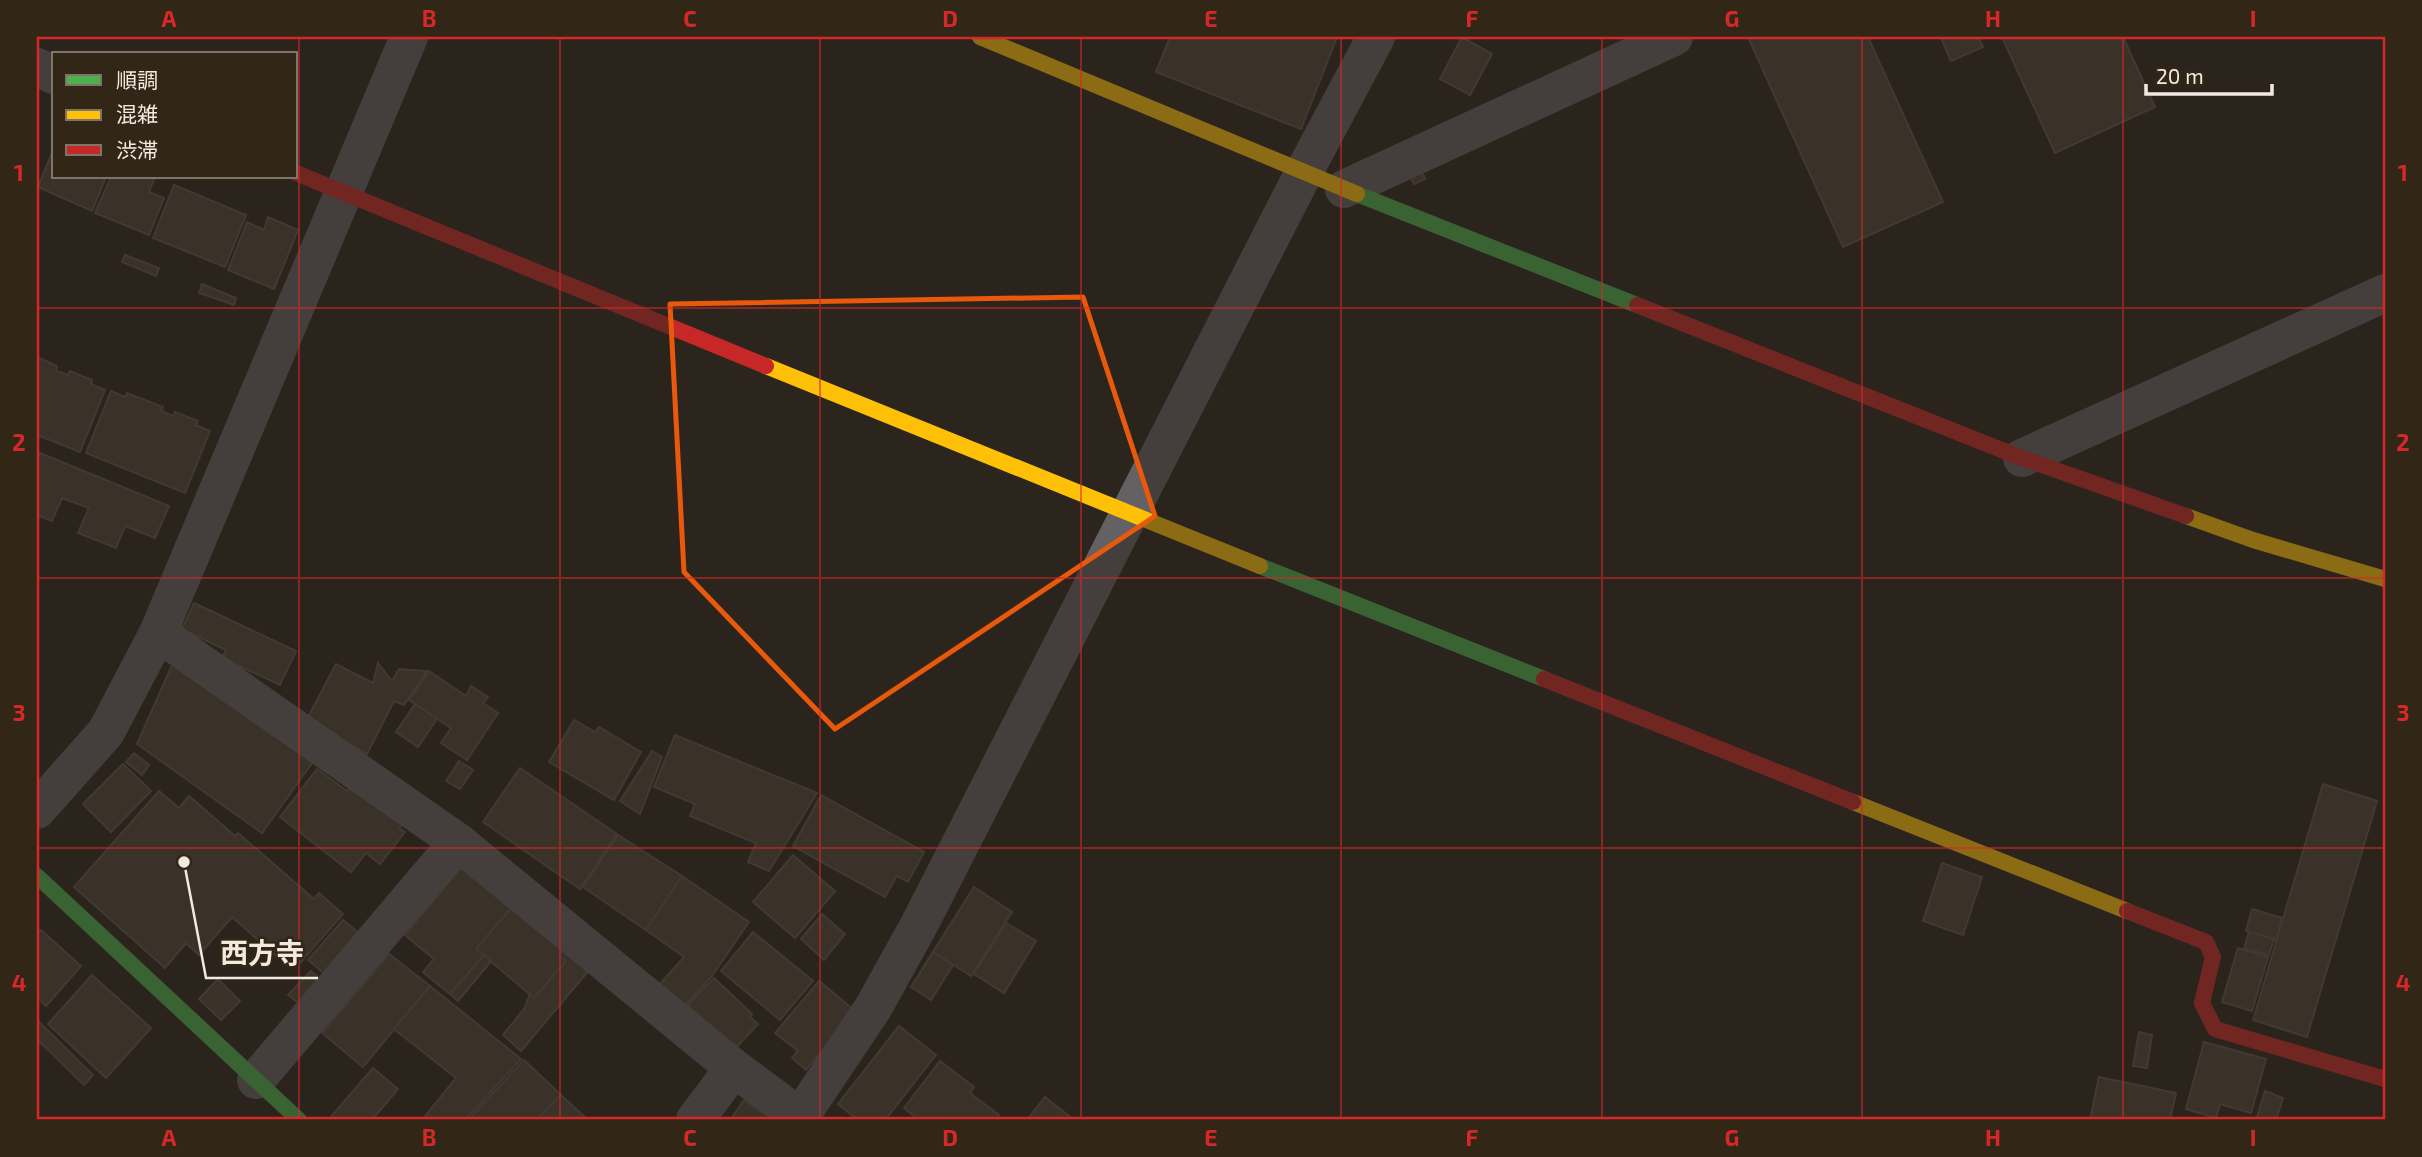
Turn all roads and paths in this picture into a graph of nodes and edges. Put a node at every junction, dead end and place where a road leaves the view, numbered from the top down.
1 (408, 37) edge
2 (980, 37) edge
3 (1376, 37) edge
4 (1674, 37) edge
5 (1304, 172) junction
6 (298, 174) edge
7 (1344, 189) junction
8 (343, 192) junction
9 (2385, 293) edge
10 (2022, 458) junction
11 (1128, 514) junction
12 (2385, 579) edge
13 (158, 633) junction
14 (37, 810) edge
15 (458, 842) junction
16 (37, 876) edge
17 (734, 1068) junction
18 (256, 1080) junction
19 (2385, 1080) edge
20 (802, 1119) edge
21 (299, 1120) edge
22 (695, 1120) edge

1 - 8 street
2 - 5 street
3 - 5 street
4 - 7 street
5 - 7 street
5 - 11 street
6 - 8 street
7 - 10 street
8 - 11 street
8 - 13 street
9 - 10 street
10 - 12 street
11 - 19 street
11 - 20 street
13 - 14 street
13 - 15 street
15 - 17 street
15 - 18 street
16 - 18 street
17 - 20 street
17 - 22 street
18 - 21 street

